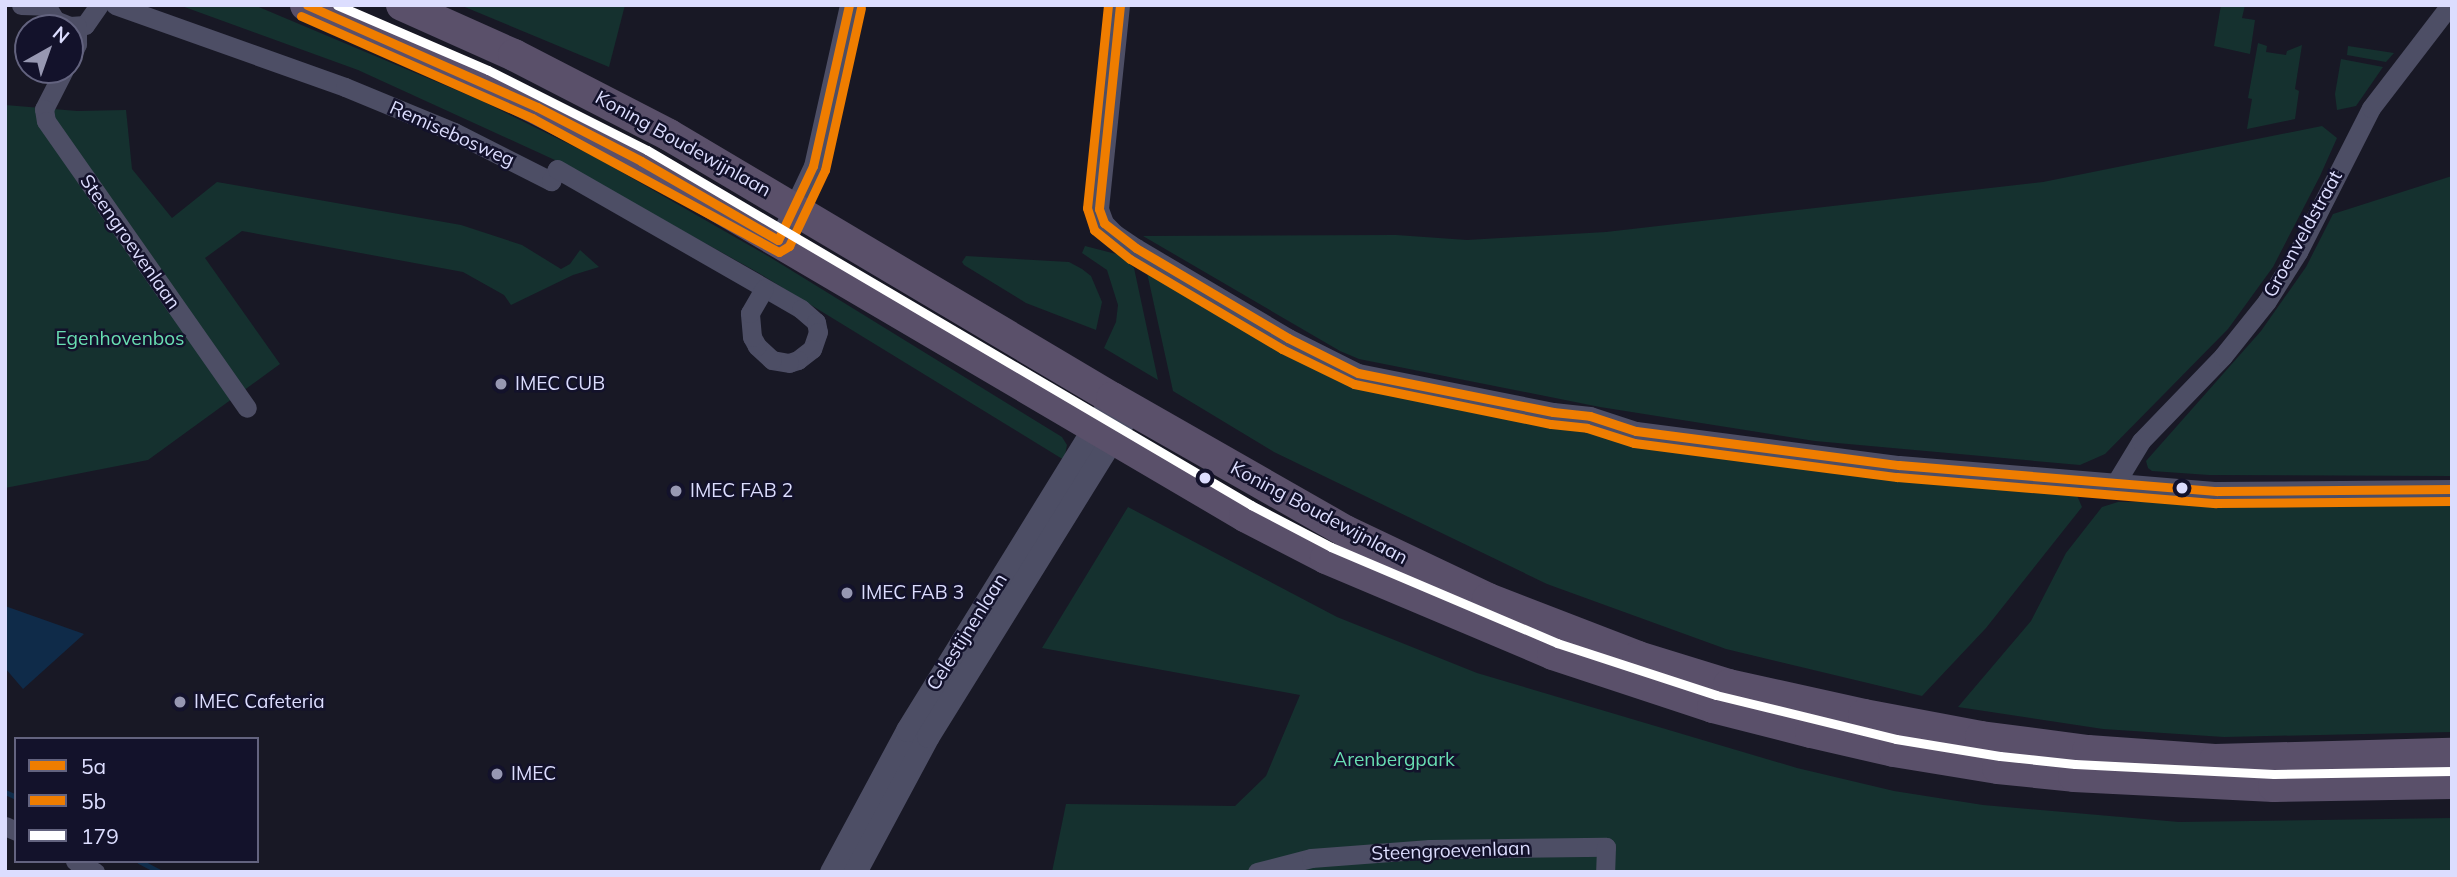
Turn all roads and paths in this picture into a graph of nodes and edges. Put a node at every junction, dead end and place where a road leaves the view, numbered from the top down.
1 (21, 5) edge
2 (46, 5) edge
3 (99, 5) edge
4 (115, 5) edge
5 (306, 5) edge
6 (402, 5) edge
7 (849, 5) edge
8 (1120, 5) edge
9 (2451, 5) edge
10 (84, 23) edge
11 (57, 84) edge
12 (796, 207) junction
13 (778, 240) junction
14 (764, 289) dead end
15 (1121, 403) junction
16 (247, 408) dead end
17 (1103, 435) junction
18 (2115, 484) junction
19 (2452, 489) edge
20 (2452, 754) edge
21 (2452, 783) edge
22 (79, 863) edge
23 (95, 872) edge
24 (831, 872) edge
25 (855, 872) edge
26 (1257, 872) edge
27 (1605, 872) edge

1 - 2 street
3 - 10 street
4 - 14 street, Remisebosweg
5 - 13 highway, Koning Boudewijnlaan
6 - 12 highway, Koning Boudewijnlaan
7 - 12 street
8 - 18 street
9 - 18 street, Groenveldstraat
11 - 16 street, Steengroevenlaan
12 - 13 street
12 - 15 highway, Koning Boudewijnlaan
13 - 17 highway, Koning Boudewijnlaan
15 - 17 street, Celestijnenlaan
15 - 20 highway, Koning Boudewijnlaan
17 - 21 highway, Koning Boudewijnlaan
17 - 24 street, Celestijnenlaan
17 - 25 street, Celestijnenlaan
18 - 19 street
22 - 23 street
26 - 27 street, Steengroevenlaan

